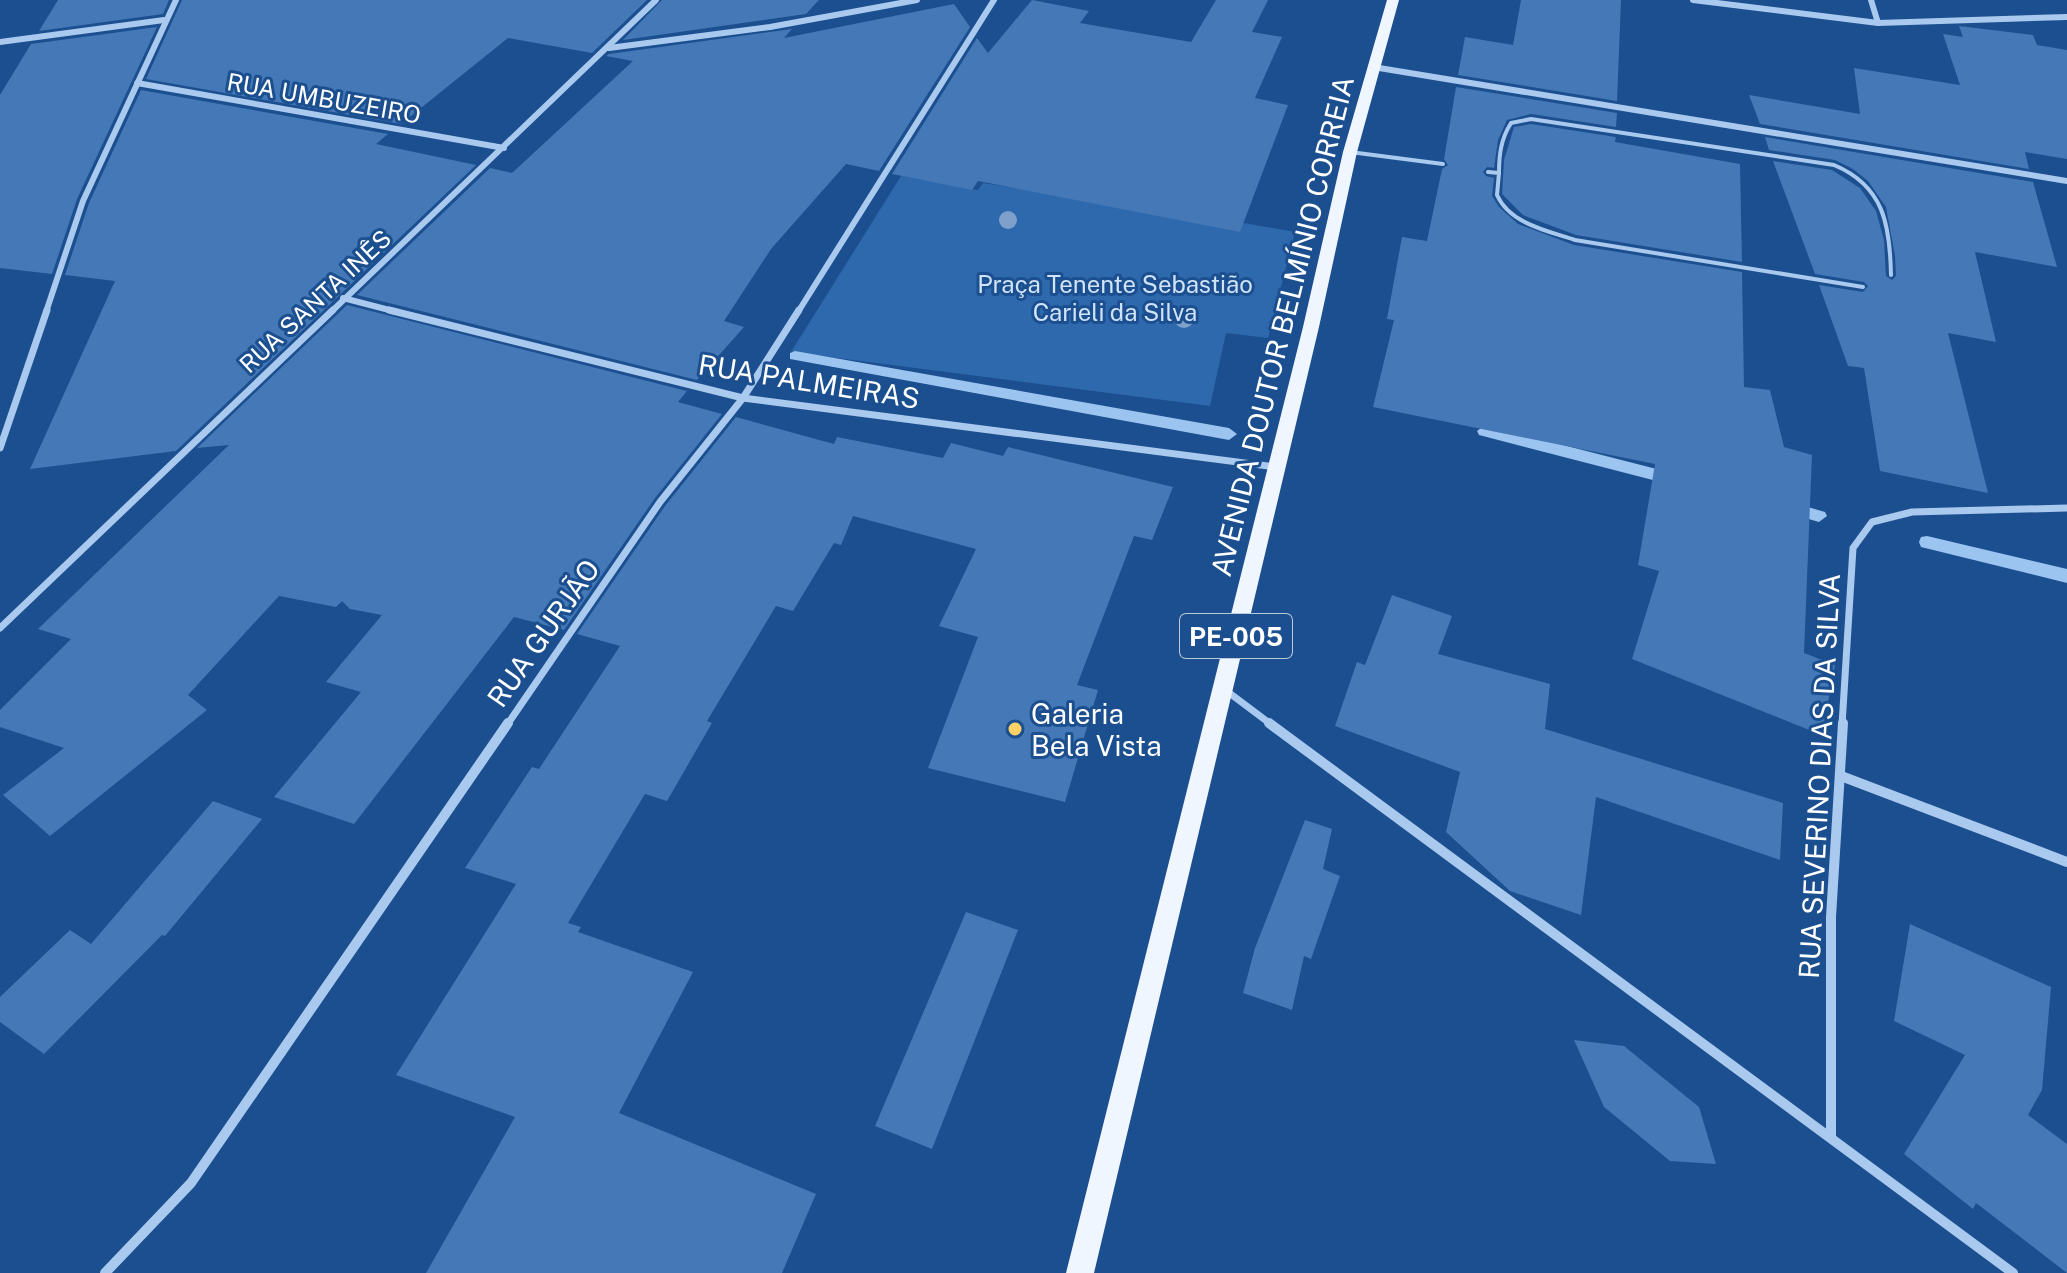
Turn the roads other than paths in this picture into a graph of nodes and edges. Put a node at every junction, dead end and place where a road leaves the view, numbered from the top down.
1 (176, 0) edge
2 (656, 0) edge
3 (917, 0) edge
4 (994, 0) edge
5 (1393, 0) edge
6 (1693, 0) edge
7 (1871, 0) edge
8 (2067, 17) edge
9 (164, 20) junction
10 (1878, 23) junction
11 (0, 42) edge
12 (608, 48) junction
13 (1373, 67) junction
14 (137, 83) junction
15 (504, 148) junction
16 (1350, 152) junction
17 (1443, 164) dead end
18 (1488, 172) dead end
19 (1499, 173) junction
20 (2067, 181) edge
21 (1891, 275) dead end
22 (1863, 287) dead end
23 (343, 298) junction
24 (743, 398) junction
25 (0, 448) edge
26 (1276, 467) junction
27 (2067, 508) edge
28 (0, 628) edge
29 (1224, 688) junction
30 (1841, 776) junction
31 (2067, 862) edge
32 (1831, 1138) junction
33 (105, 1273) edge
34 (1080, 1273) edge
35 (2013, 1273) edge

1 - 9 street
2 - 12 street, RUA SANTA INÊS
3 - 12 street
4 - 24 street, RUA GURJÃO
5 - 13 main road, AVENIDA DOUTOR BELMÍNIO CORREIA / PE-005
6 - 10 street
7 - 10 street
8 - 10 street
9 - 11 street
9 - 14 street
12 - 15 street, RUA SANTA INÊS
13 - 16 main road, AVENIDA DOUTOR BELMÍNIO CORREIA / PE-005
13 - 20 street
14 - 15 street, RUA UMBUZEIRO
14 - 25 street
15 - 23 street, RUA SANTA INÊS
16 - 17 lane
16 - 26 main road, AVENIDA DOUTOR BELMÍNIO CORREIA / PE-005
18 - 19 lane
19 - 21 lane
19 - 22 lane
23 - 24 street, RUA PALMEIRAS
23 - 28 street, RUA SANTA INÊS
24 - 26 street, RUA PALMEIRAS
24 - 33 street, RUA GURJÃO
26 - 29 main road, AVENIDA DOUTOR BELMÍNIO CORREIA / PE-005
27 - 30 street, RUA SEVERINO DIAS DA SILVA
29 - 32 street
29 - 34 main road, AVENIDA DOUTOR BELMÍNIO CORREIA / PE-005
30 - 31 street
30 - 32 street, RUA SEVERINO DIAS DA SILVA
32 - 35 street

